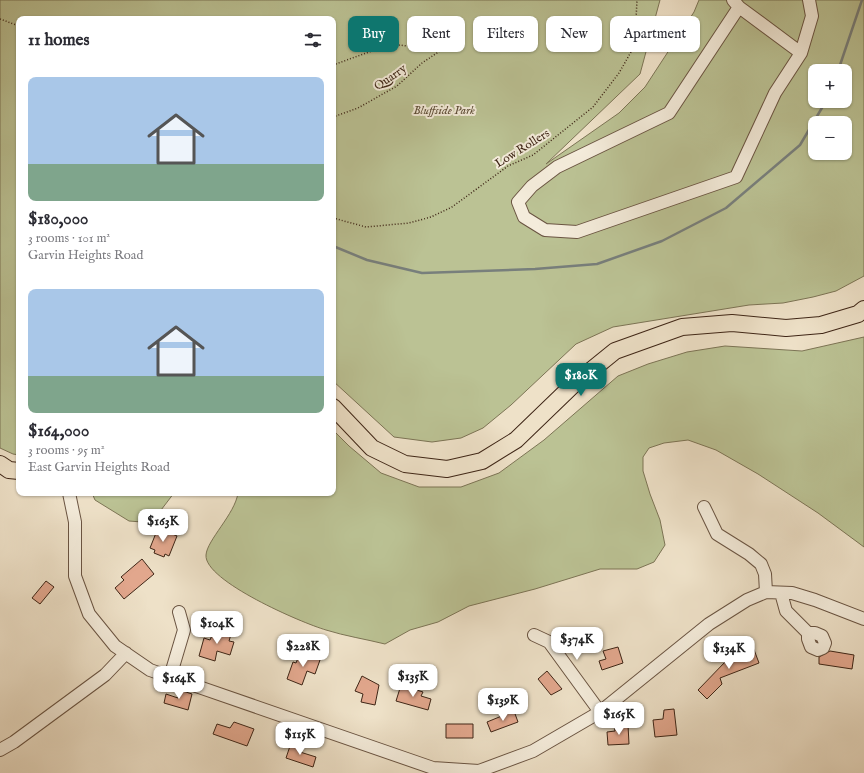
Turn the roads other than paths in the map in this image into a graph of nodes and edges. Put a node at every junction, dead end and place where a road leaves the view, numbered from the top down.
1 (809, 0) edge
2 (736, 3) edge
3 (800, 53) junction
4 (864, 309) edge
5 (336, 410) edge
6 (0, 464) edge
7 (16, 471) edge
8 (69, 496) edge
9 (704, 507) dead end
10 (766, 592) junction
11 (781, 593) junction
12 (180, 612) dead end
13 (864, 619) edge
14 (808, 633) dead end
15 (534, 635) dead end
16 (126, 653) junction
17 (170, 677) junction
18 (600, 712) junction
19 (0, 750) edge
20 (432, 770) edge

1 - 3 street
2 - 3 street
2 - 3 street
4 - 5 main road
6 - 7 main road
8 - 16 street
9 - 10 street
10 - 11 street
10 - 18 street
11 - 13 street
11 - 14 street
12 - 17 street
15 - 18 street
16 - 17 street
16 - 19 street
17 - 20 street
18 - 20 street

